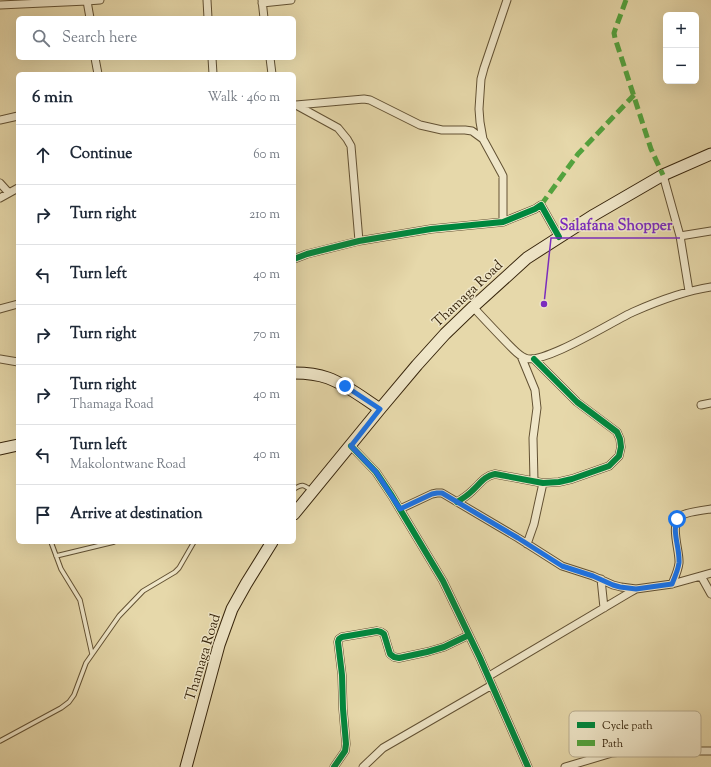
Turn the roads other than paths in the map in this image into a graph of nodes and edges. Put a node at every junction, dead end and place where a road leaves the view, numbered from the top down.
1 (100, 0) edge
2 (207, 0) edge
3 (291, 0) edge
4 (507, 0) edge
5 (87, 1) edge
6 (262, 2) edge
7 (0, 5) edge
8 (90, 16) edge
9 (208, 16) edge
10 (264, 16) edge
11 (95, 60) edge
12 (212, 60) edge
13 (270, 60) edge
14 (98, 72) edge
15 (213, 72) edge
16 (272, 72) edge
17 (296, 104) edge
18 (296, 105) edge
19 (16, 116) edge
20 (0, 120) edge
21 (483, 139) junction
22 (711, 154) edge
23 (663, 175) junction
24 (0, 183) edge
25 (16, 189) edge
26 (9, 193) junction
27 (0, 198) edge
28 (503, 222) junction
29 (711, 231) edge
30 (680, 236) junction
31 (559, 237) junction
32 (359, 241) junction
33 (296, 258) edge
34 (711, 287) edge
35 (689, 291) junction
36 (16, 305) edge
37 (473, 307) junction
38 (0, 309) edge
39 (520, 356) junction
40 (0, 359) edge
41 (534, 359) junction
42 (16, 362) edge
43 (296, 373) edge
44 (711, 403) edge
45 (701, 405) dead end
46 (380, 409) junction
47 (16, 445) edge
48 (351, 446) junction
49 (0, 449) edge
50 (534, 481) junction
51 (543, 482) junction
52 (296, 488) edge
53 (313, 492) junction
54 (457, 502) junction
55 (400, 509) junction
56 (711, 509) edge
57 (296, 512) edge
58 (52, 544) edge
59 (106, 544) edge
60 (193, 544) edge
61 (271, 544) edge
62 (527, 544) junction
63 (56, 556) junction
64 (711, 573) edge
65 (701, 576) junction
66 (601, 579) junction
67 (672, 584) junction
68 (636, 589) junction
69 (711, 594) edge
70 (604, 608) junction
71 (469, 635) junction
72 (92, 654) junction
73 (488, 676) junction
74 (492, 685) junction
75 (0, 741) edge
76 (701, 751) edge
77 (711, 751) edge
78 (599, 757) edge
79 (186, 767) edge
80 (334, 767) edge
81 (363, 767) edge
82 (528, 767) edge
83 (565, 767) edge

1 - 5 street
2 - 9 street
3 - 6 street
4 - 21 street
5 - 7 street
5 - 8 street
6 - 10 street
11 - 14 street
12 - 15 street
13 - 16 street
17 - 21 street
18 - 32 street
19 - 20 street
21 - 28 street
22 - 23 main road, Thamaga Road
23 - 30 street
23 - 31 main road, Thamaga Road
24 - 26 street
25 - 26 street
26 - 27 street
28 - 31 street
28 - 32 street
29 - 30 street
30 - 35 street
31 - 37 main road, Thamaga Road
32 - 33 street
34 - 35 street
35 - 41 street
36 - 38 street
37 - 39 street
37 - 46 main road, Thamaga Road
39 - 41 street
39 - 50 street
40 - 42 street
41 - 51 street
43 - 46 main road
44 - 45 street
46 - 48 main road, Thamaga Road
47 - 49 main road
48 - 53 main road, Thamaga Road
48 - 55 street
50 - 51 street
50 - 54 street
51 - 62 street
52 - 53 lane
53 - 57 main road, Thamaga Road
54 - 55 street
54 - 62 street
55 - 71 street
56 - 67 street
58 - 63 lane
59 - 63 lane
60 - 72 lane
61 - 79 main road, Thamaga Road
62 - 66 street
63 - 72 lane
64 - 65 street
65 - 67 street
65 - 69 street
66 - 68 street
66 - 70 street
67 - 68 street
68 - 70 street
70 - 73 street
71 - 73 street
71 - 80 street
72 - 75 lane
73 - 74 street
74 - 81 street
74 - 82 street
76 - 77 street
78 - 83 street

